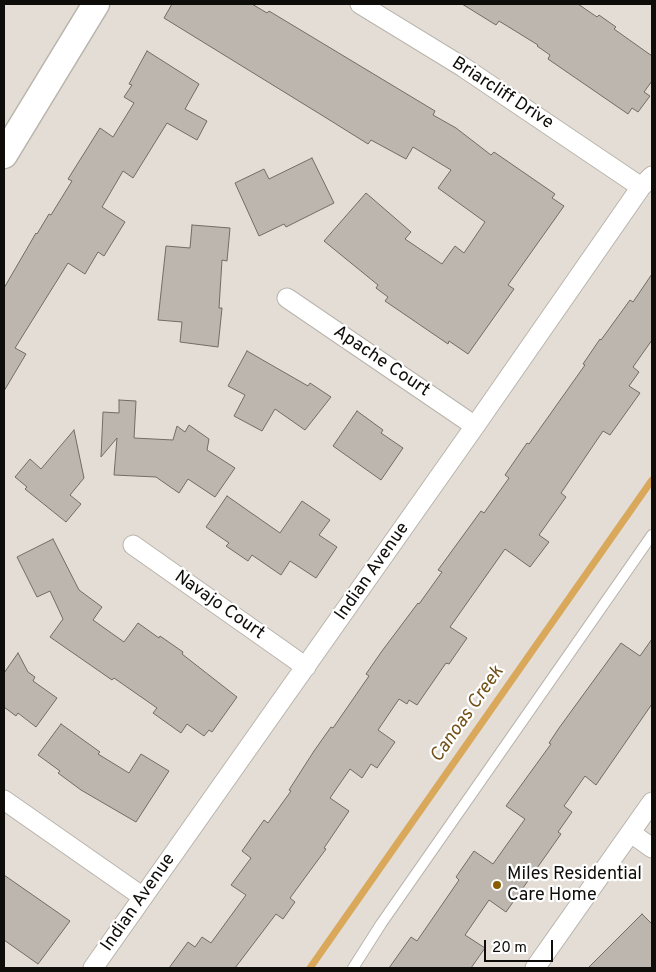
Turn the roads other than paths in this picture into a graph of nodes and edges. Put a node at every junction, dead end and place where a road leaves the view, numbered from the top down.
1 (96, 4) edge
2 (360, 4) edge
3 (4, 154) edge
4 (646, 182) edge
5 (287, 298) dead end
6 (475, 426) junction
7 (652, 535) edge
8 (133, 545) dead end
9 (306, 667) junction
10 (4, 800) edge
11 (652, 802) edge
12 (631, 832) junction
13 (652, 848) edge
14 (143, 898) junction
15 (93, 968) edge
16 (353, 968) edge
17 (535, 968) edge

1 - 3 street
2 - 4 street, Briarcliff Drive
4 - 6 street, Indian Avenue
5 - 6 street, Apache Court
6 - 9 street, Indian Avenue
7 - 16 lane
8 - 9 street, Navajo Court
9 - 14 street, Indian Avenue
10 - 14 street
11 - 12 street
12 - 13 street
12 - 17 street
14 - 15 street, Indian Avenue

